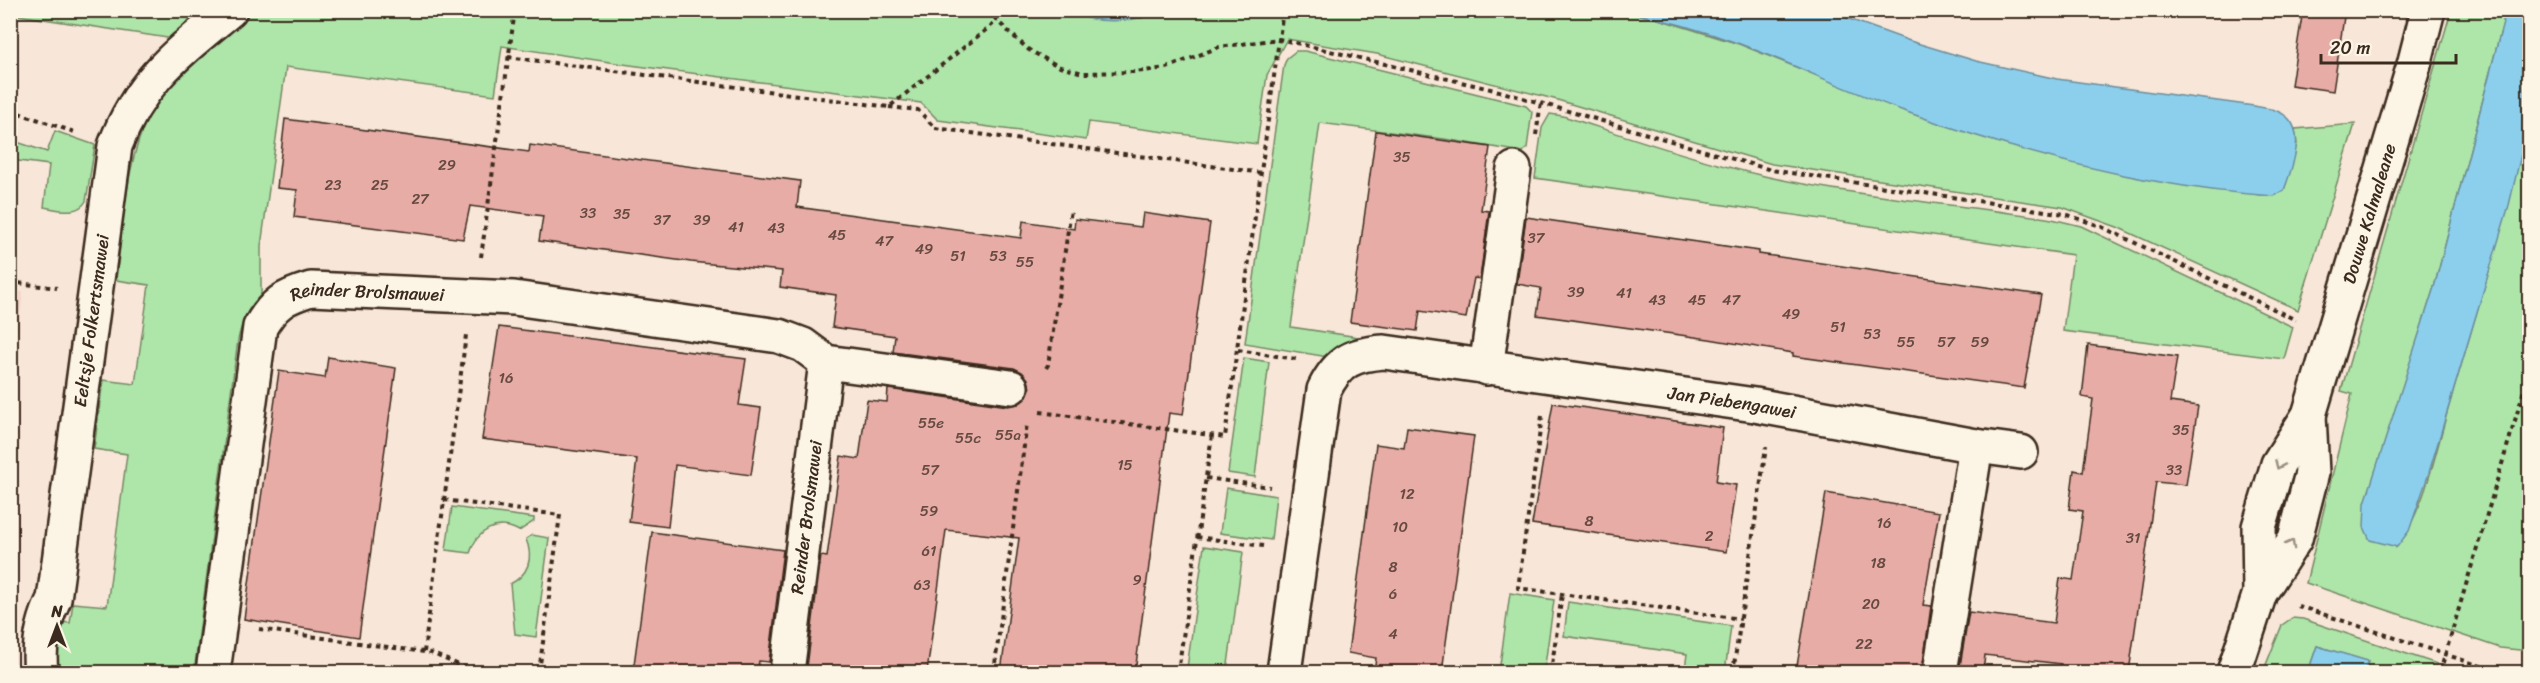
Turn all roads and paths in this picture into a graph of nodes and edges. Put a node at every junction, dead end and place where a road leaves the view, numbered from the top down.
1 (230, 10) edge
2 (990, 10) edge
3 (1283, 10) edge
4 (2428, 10) edge
5 (997, 21) junction
6 (1279, 39) junction
7 (508, 57) dead end
8 (889, 107) junction
9 (10, 110) edge
10 (115, 146) junction
11 (1514, 169) dead end
12 (1262, 172) junction
13 (1071, 210) dead end
14 (2333, 334) junction
15 (1238, 350) junction
16 (826, 362) junction
17 (1486, 368) junction
18 (2529, 370) edge
19 (1335, 372) junction
20 (1043, 373) dead end
21 (1548, 376) junction
22 (1020, 399) joint
23 (1772, 408) junction
24 (1027, 422) dead end
25 (1212, 435) junction
26 (1976, 446) junction
27 (2021, 452) dead end
28 (1206, 478) junction
29 (1274, 488) dead end
30 (444, 500) dead end
31 (1197, 537) junction
32 (1266, 547) dead end
33 (2260, 593) junction
34 (1562, 594) junction
35 (1741, 619) junction
36 (219, 624) junction
37 (2445, 656) junction
38 (41, 672) edge
39 (213, 672) edge
40 (476, 672) edge
41 (539, 672) edge
42 (787, 672) edge
43 (994, 672) edge
44 (1178, 672) edge
45 (1284, 672) edge
46 (1551, 672) edge
47 (1733, 672) edge
48 (1941, 672) edge
49 (2234, 672) edge
50 (2440, 672) edge
51 (2499, 672) edge

1 - 10 street, Eeltsje Folkertsmawei
2 - 5 path
3 - 6 path
4 - 14 street, Douwe Kalmaleane
5 - 6 path
5 - 8 path
6 - 12 path
6 - 14 path
7 - 8 path
8 - 12 path
9 - 10 path
10 - 38 street, Eeltsje Folkertsmawei
11 - 17 street
12 - 15 path
13 - 20 path
14 - 33 street, Douwe Kalmaleane
15 - 19 path
15 - 25 path
16 - 22 street, Reinder Brolsmawei
16 - 36 street, Reinder Brolsmawei
16 - 42 street, Reinder Brolsmawei
17 - 19 street, Jan Piebengawei
17 - 21 street, Jan Piebengawei
18 - 37 path
19 - 45 street
21 - 23 street, Jan Piebengawei
21 - 34 path
22 - 25 path
23 - 26 street, Jan Piebengawei
23 - 35 path
24 - 43 path
25 - 28 path
26 - 27 street, Jan Piebengawei
26 - 48 street
28 - 29 path
28 - 31 path
30 - 41 path
31 - 32 path
31 - 44 path
33 - 37 path
33 - 49 street, Douwe Kalmaleane
34 - 35 path
34 - 46 path
35 - 47 path
36 - 39 street, Reinder Brolsmawei
36 - 40 path
37 - 50 path
37 - 51 path

